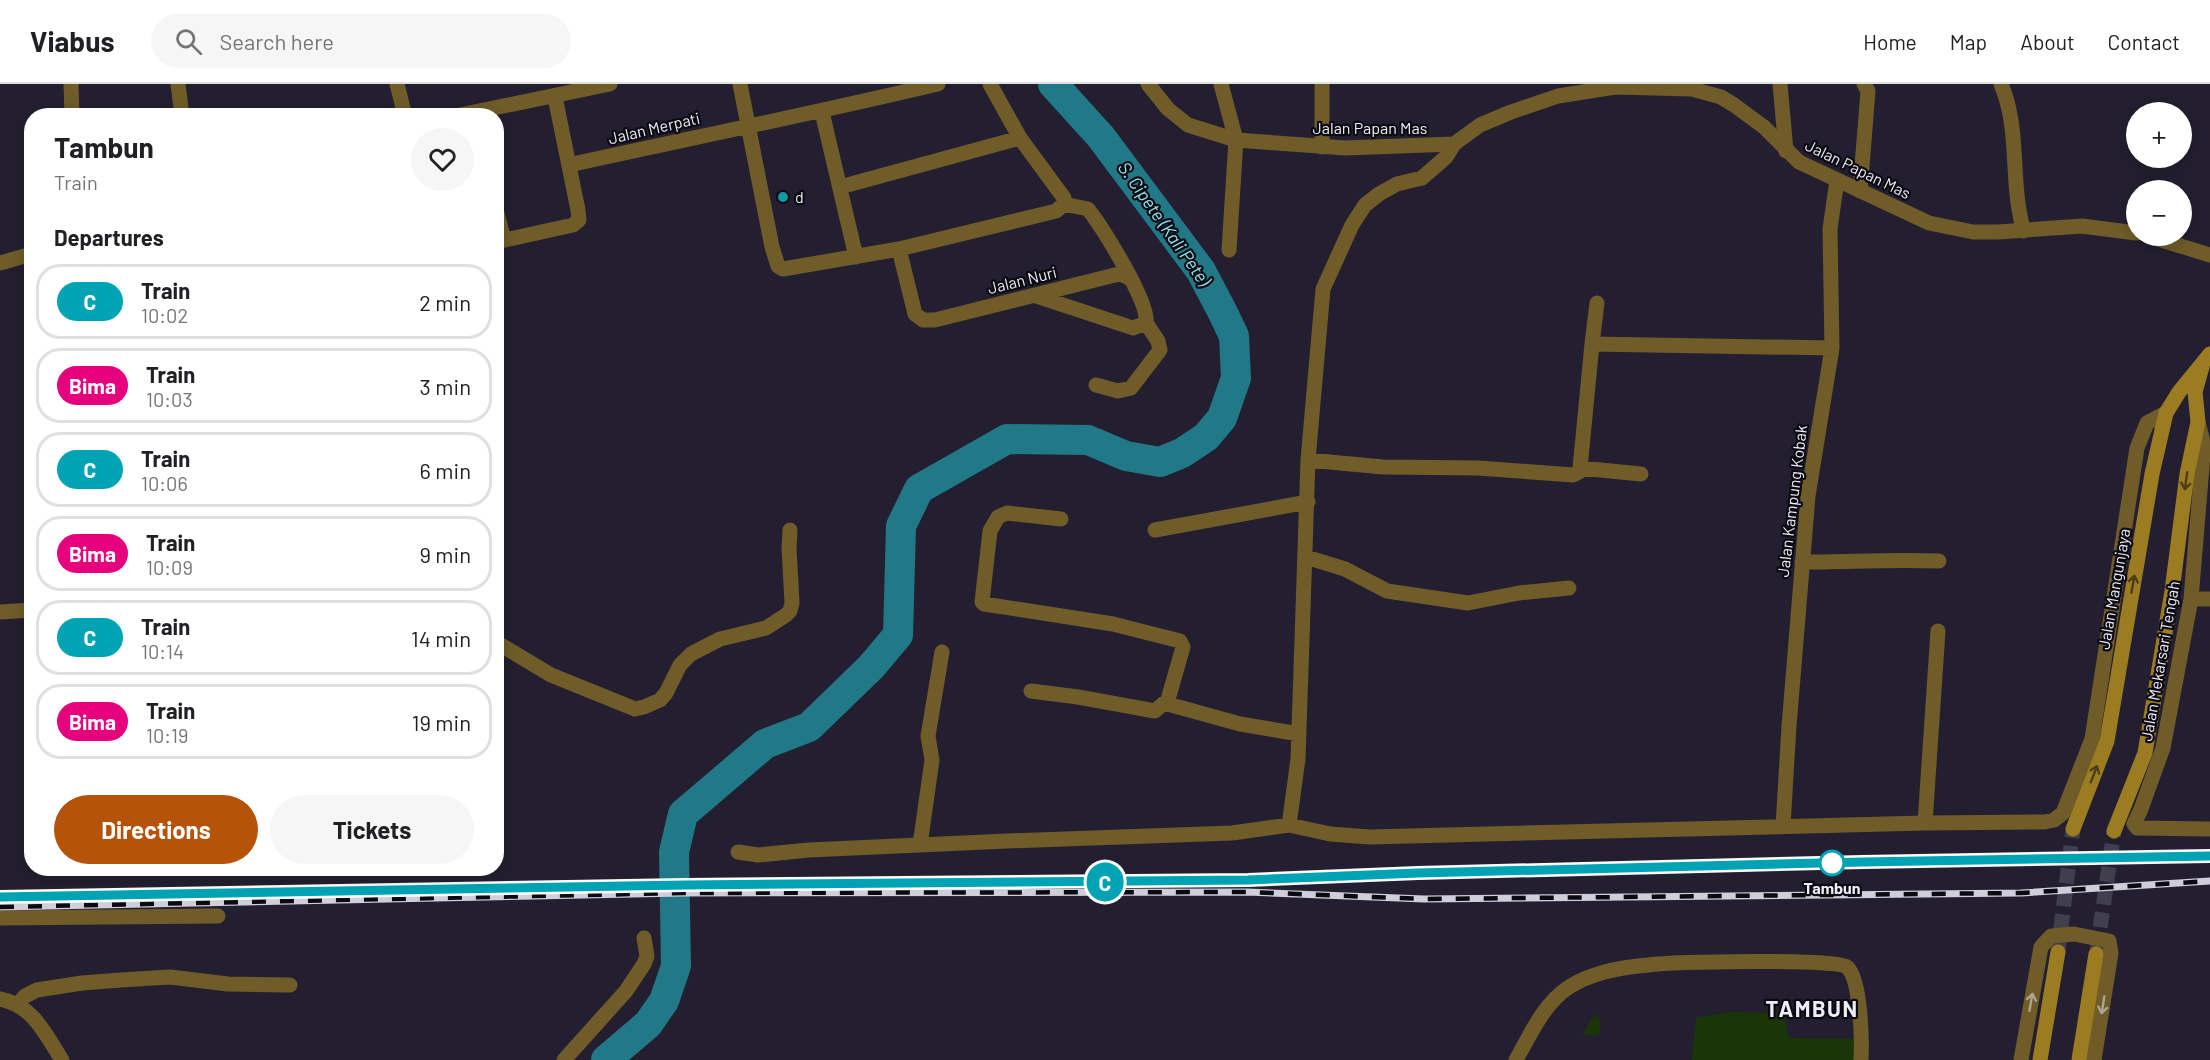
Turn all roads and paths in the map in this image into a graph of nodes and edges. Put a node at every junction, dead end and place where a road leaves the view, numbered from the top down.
1 (71, 84) edge
2 (178, 84) edge
3 (397, 84) edge
4 (610, 84) edge
5 (740, 84) edge
6 (938, 84) edge
7 (990, 84) edge
8 (1148, 84) edge
9 (1221, 84) edge
10 (1323, 84) edge
11 (1780, 84) edge
12 (1864, 84) edge
13 (2001, 84) edge
14 (1571, 88) edge
15 (555, 97) junction
16 (72, 108) edge
17 (181, 108) edge
18 (403, 108) edge
19 (504, 108) edge
20 (822, 111) junction
21 (747, 126) junction
22 (1020, 138) junction
23 (1236, 140) junction
24 (1454, 144) junction
25 (1322, 147) junction
26 (1786, 151) junction
27 (569, 165) junction
28 (1837, 180) junction
29 (840, 187) junction
30 (1860, 190) junction
31 (1064, 204) junction
32 (2023, 231) junction
33 (2126, 232) edge
34 (504, 240) edge
35 (2181, 246) edge
36 (898, 249) junction
37 (1229, 250) dead end
38 (2210, 255) edge
39 (24, 256) edge
40 (856, 257) junction
41 (0, 263) edge
42 (1129, 278) junction
43 (1036, 296) junction
44 (1597, 303) dead end
45 (1146, 323) junction
46 (1592, 344) junction
47 (1832, 348) junction
48 (2207, 358) edge
49 (1096, 386) dead end
50 (2166, 413) junction
51 (2198, 422) junction
52 (1308, 460) junction
53 (1580, 468) junction
54 (1641, 474) dead end
55 (1308, 502) junction
56 (1061, 519) dead end
57 (790, 530) dead end
58 (1155, 530) dead end
59 (1305, 557) junction
60 (1939, 561) dead end
61 (1802, 562) junction
62 (1569, 588) dead end
63 (2191, 598) junction
64 (2210, 599) edge
65 (24, 610) edge
66 (0, 612) edge
67 (1938, 631) dead end
68 (504, 647) edge
69 (942, 652) dead end
70 (1031, 691) dead end
71 (1167, 704) junction
72 (1299, 734) junction
73 (1925, 823) junction
74 (1289, 825) junction
75 (1783, 826) junction
76 (2073, 829) tunnel mouth
77 (2210, 829) edge
78 (2114, 831) tunnel mouth
79 (921, 845) junction
80 (738, 852) dead end
81 (218, 916) dead end
82 (0, 918) edge
83 (644, 938) dead end
84 (2058, 952) tunnel mouth
85 (2096, 954) tunnel mouth
86 (290, 985) dead end
87 (0, 999) edge
88 (18, 1005) junction
89 (62, 1060) edge
90 (564, 1060) edge
91 (1516, 1060) edge
92 (1861, 1060) edge
93 (2021, 1060) edge
94 (2040, 1060) edge
95 (2079, 1060) edge
96 (2094, 1060) edge

1 - 16 street
2 - 17 street
3 - 18 street
4 - 15 street
5 - 21 street
6 - 20 street, Jalan Merpati
7 - 22 street
8 - 23 street, Jalan Papan Mas
9 - 23 street
10 - 25 street
11 - 26 street
12 - 30 street
13 - 32 street
14 - 24 street, Jalan Papan Mas
14 - 26 street, Jalan Papan Mas
15 - 19 street
15 - 27 street
20 - 21 street, Jalan Merpati
20 - 29 street
21 - 27 street, Jalan Merpati
21 - 40 street
22 - 29 street
22 - 31 street
23 - 25 street, Jalan Papan Mas
23 - 37 street
24 - 25 street, Jalan Papan Mas
24 - 52 street
26 - 28 street, Jalan Papan Mas
27 - 34 street
28 - 30 street, Jalan Papan Mas
28 - 47 street, Jalan Kampung Kobak
29 - 40 street
30 - 32 street, Jalan Papan Mas
31 - 36 street
31 - 42 street
32 - 33 street, Jalan Papan Mas
35 - 38 street
36 - 40 street
36 - 43 street, Jalan Nuri
39 - 41 street
42 - 43 street, Jalan Nuri
42 - 45 street
43 - 45 street
44 - 46 street
45 - 49 street
46 - 47 street
46 - 53 street
47 - 61 street, Jalan Kampung Kobak
48 - 50 main road, Jalan Mangunjaya
48 - 51 main road, Jalan Mangunjaya
50 - 73 street
76 -> 50 main road, Jalan Mangunjaya
51 - 63 street, Jalan Mekarsari Tengah
51 -> 78 main road, Jalan Mangunjaya
52 - 53 street
52 - 55 street
53 - 54 street
55 - 58 street
55 - 59 street
56 - 71 street
57 - 68 street
59 - 62 street
59 - 72 street
60 - 61 street
61 - 75 street, Jalan Kampung Kobak
63 - 64 street
63 - 77 street, Jalan Mekarsari Tengah
65 - 66 street
67 - 73 street
69 - 79 street
70 - 71 street
71 - 72 street
72 - 74 street
73 - 75 street
74 - 75 street
74 - 79 street
79 - 80 street
81 - 82 street
83 - 90 street
84 - 94 main road
85 - 95 main road
86 - 88 street
87 - 88 street
88 - 89 street
91 - 92 street
93 -> 96 street

